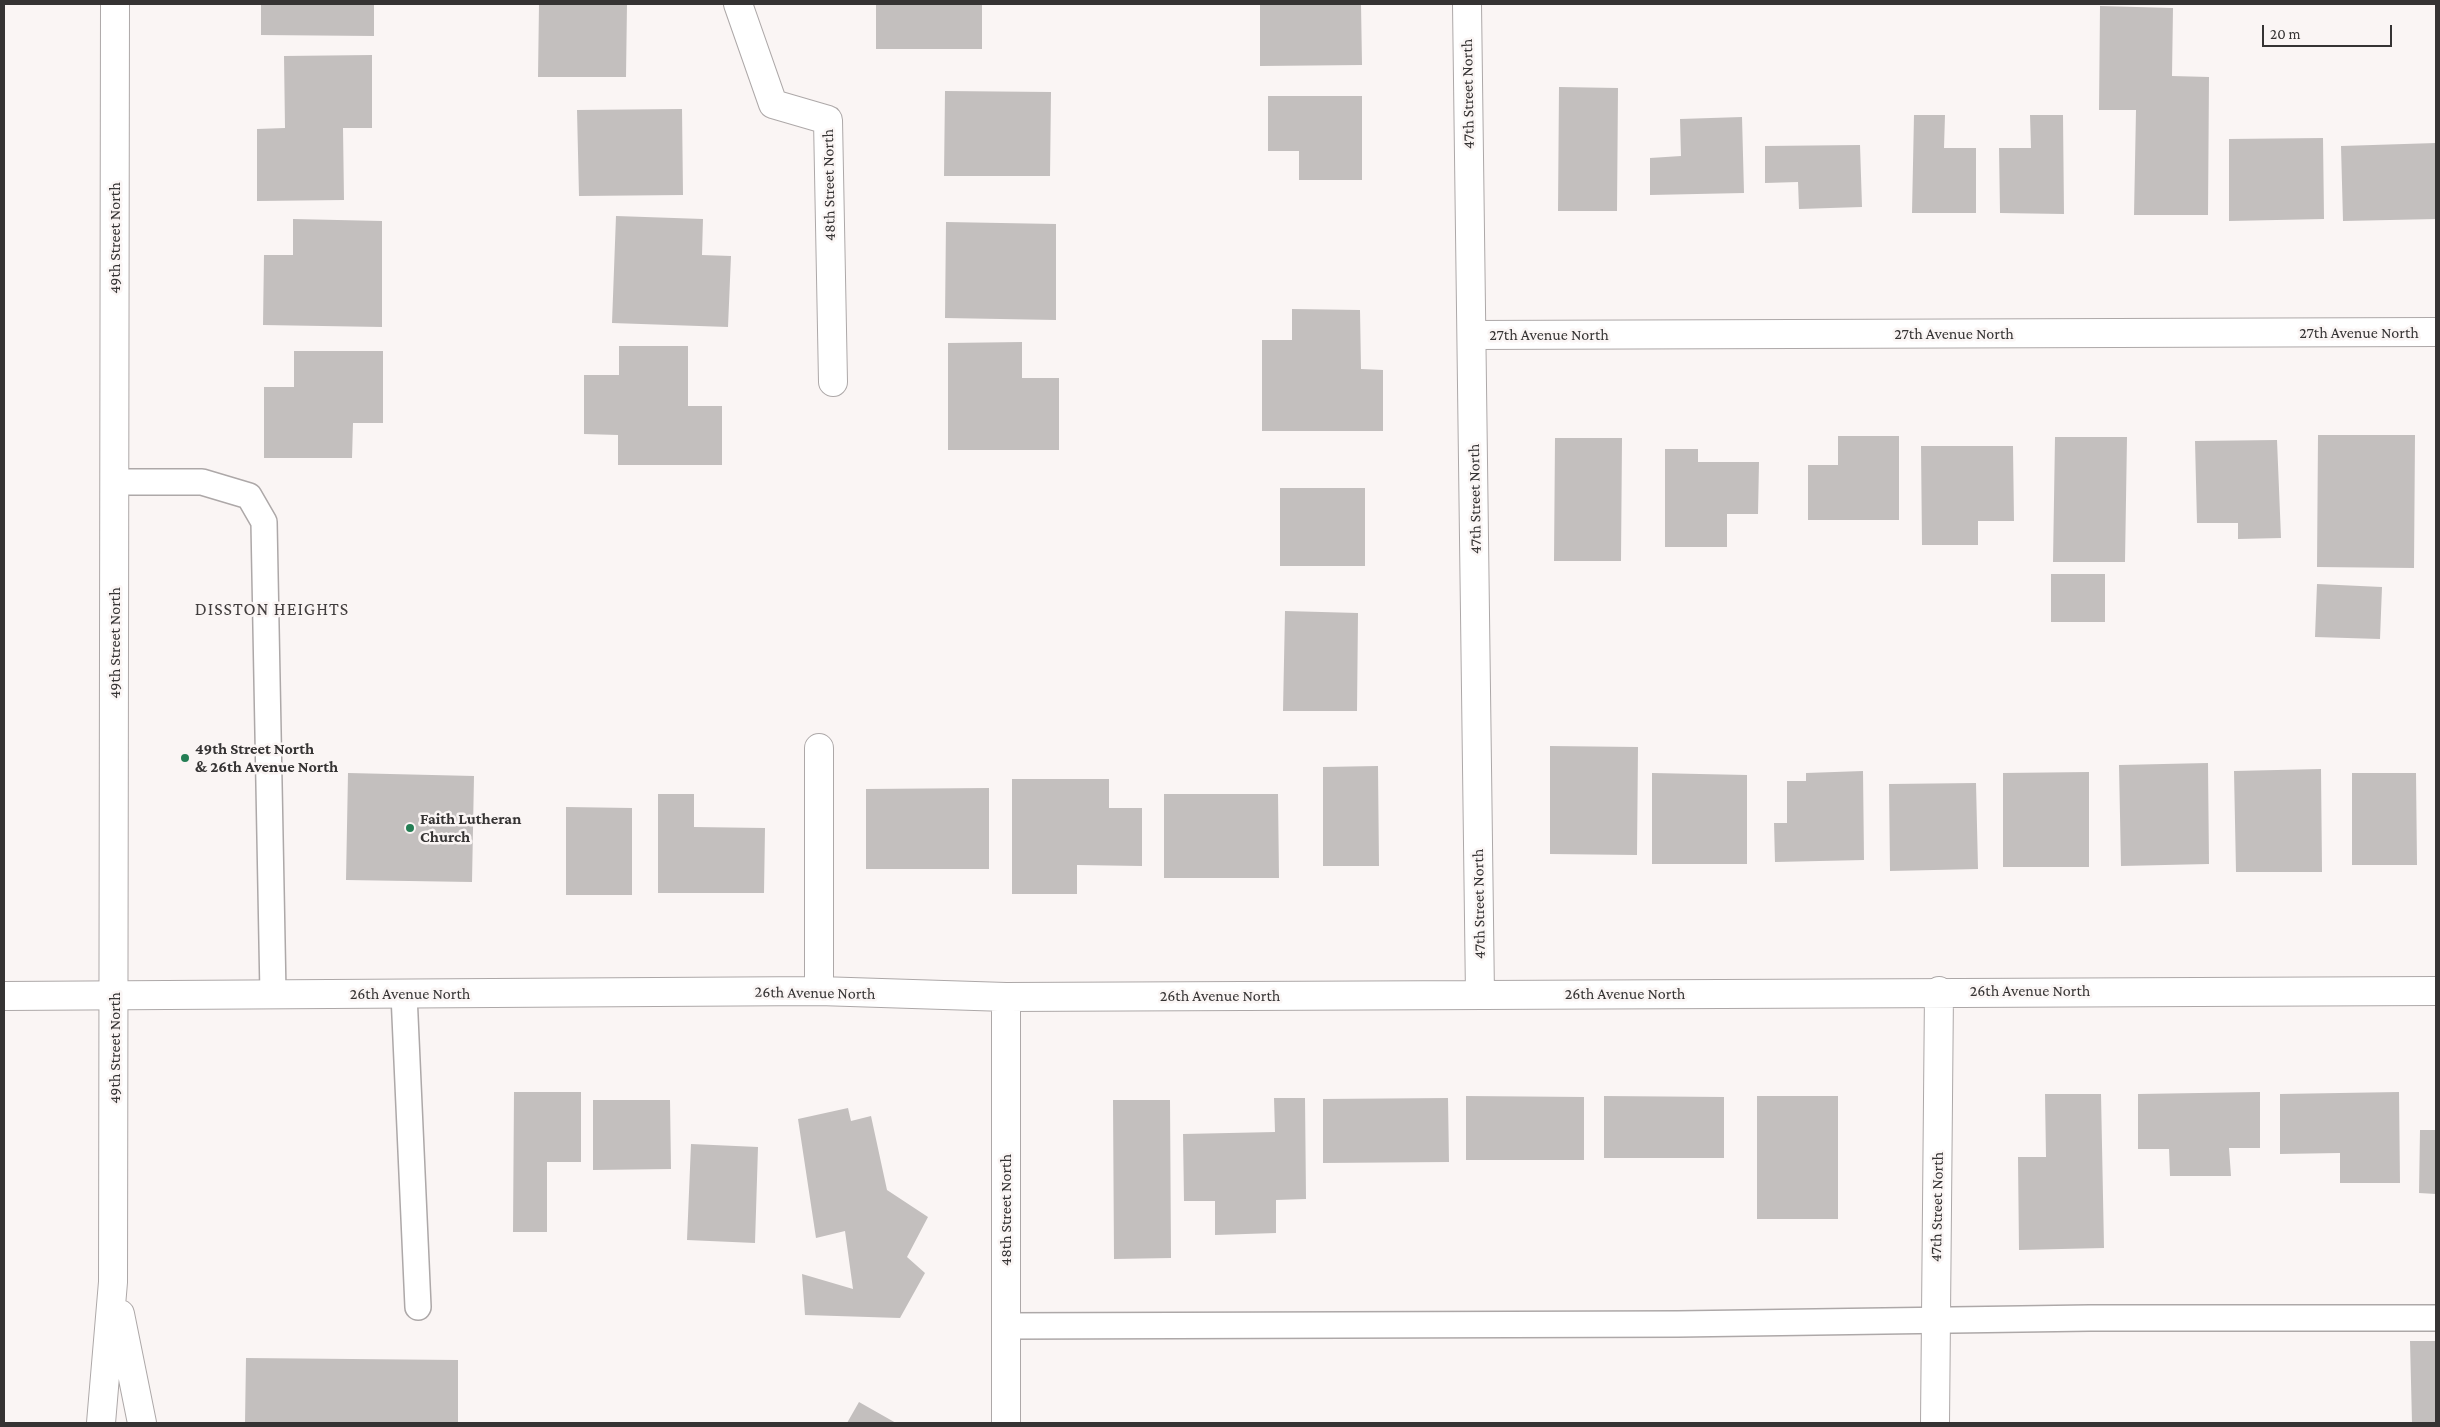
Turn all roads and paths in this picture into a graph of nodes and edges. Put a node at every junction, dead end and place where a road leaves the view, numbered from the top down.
1 (115, 4) edge
2 (738, 4) edge
3 (1467, 4) edge
4 (2436, 332) edge
5 (1473, 335) junction
6 (833, 382) dead end
7 (115, 482) junction
8 (819, 748) dead end
9 (819, 991) junction
10 (1939, 991) junction
11 (2436, 991) edge
12 (273, 994) junction
13 (404, 994) junction
14 (115, 995) junction
15 (1480, 995) junction
16 (4, 996) edge
17 (1006, 997) junction
18 (113, 1282) junction
19 (418, 1307) dead end
20 (2436, 1318) edge
21 (1936, 1321) junction
22 (1006, 1326) junction
23 (101, 1423) edge
24 (142, 1423) edge
25 (1006, 1423) edge
26 (1935, 1423) edge

1 - 7 street, 49th Street North
2 - 6 street, 48th Street North
3 - 5 street, 47th Street North
4 - 5 street, 27th Avenue North
5 - 15 street, 47th Street North
7 - 12 lane
7 - 14 street, 49th Street North
8 - 9 street
9 - 13 street, 26th Avenue North
9 - 17 street, 26th Avenue North
10 - 11 street, 26th Avenue North
10 - 15 street, 26th Avenue North
10 - 21 street, 47th Street North
12 - 13 street, 26th Avenue North
12 - 14 street, 26th Avenue North
13 - 19 lane
14 - 16 street, 26th Avenue North
14 - 18 street, 49th Street North
15 - 17 street, 26th Avenue North
17 - 22 street, 48th Street North
18 - 23 street, 49th Street North
18 - 24 street, 49th Street North
20 - 21 lane
21 - 22 lane
21 - 26 street, 47th Street North
22 - 25 street, 48th Street North

